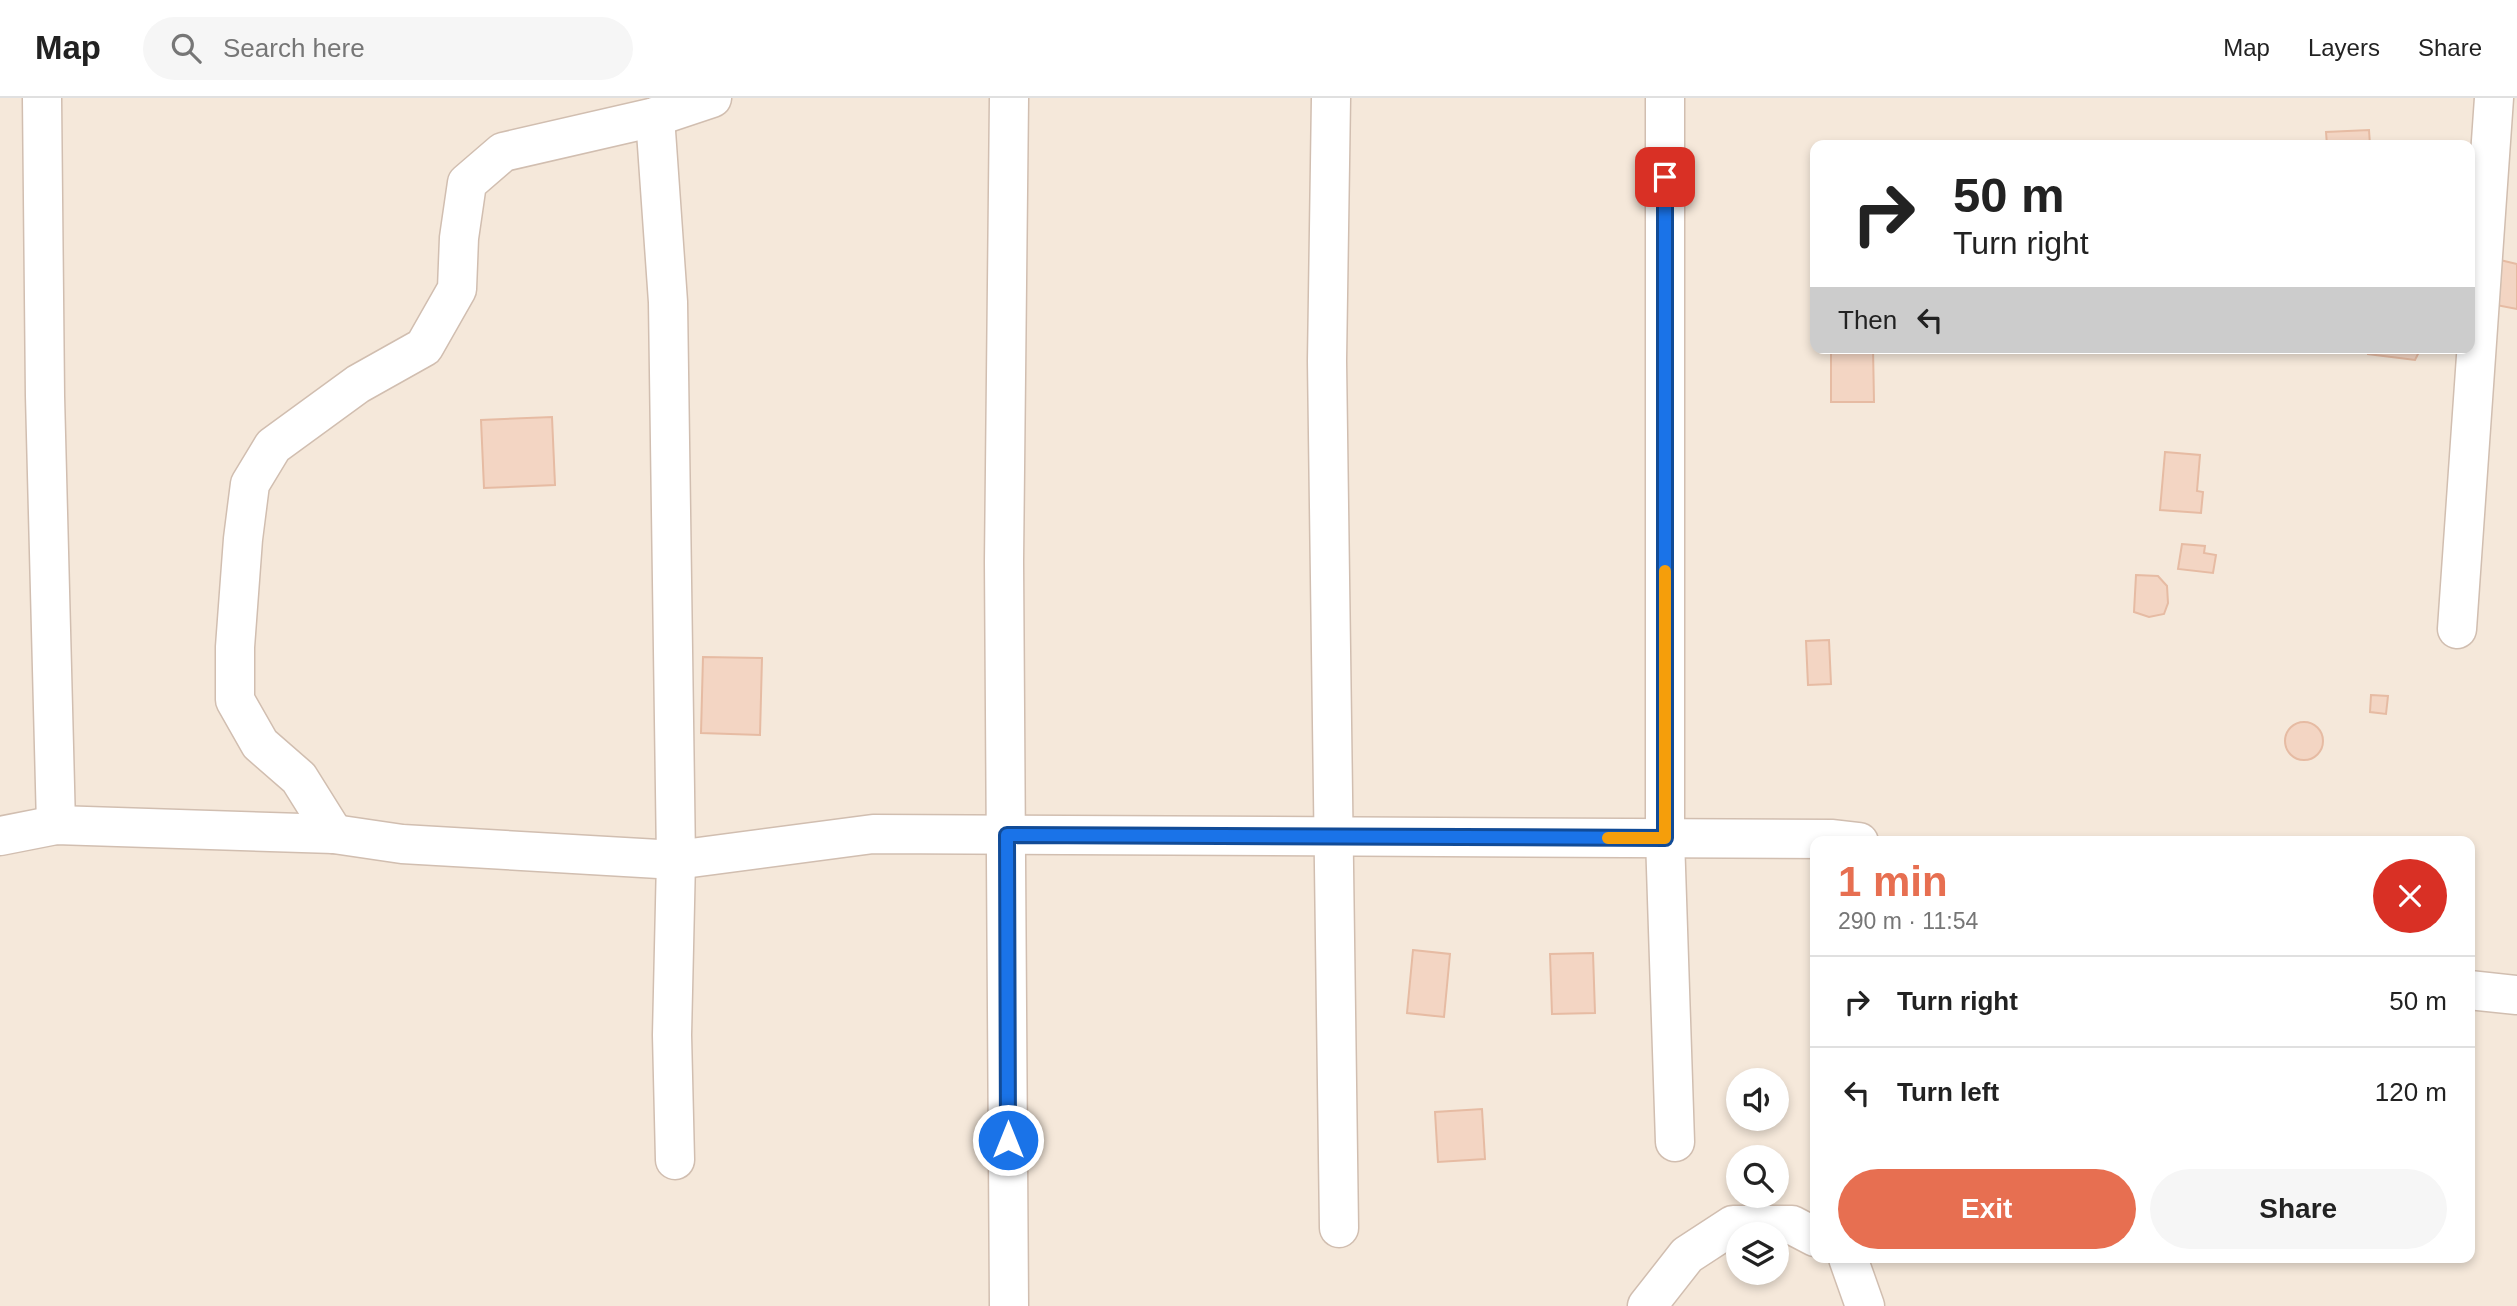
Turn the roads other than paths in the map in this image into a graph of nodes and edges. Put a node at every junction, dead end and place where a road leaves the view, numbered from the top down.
1 (41, 98) edge
2 (712, 98) edge
3 (1009, 98) edge
4 (1331, 98) edge
5 (1665, 98) edge
6 (2494, 98) edge
7 (655, 117) junction
8 (2457, 629) dead end
9 (56, 825) junction
10 (334, 834) junction
11 (1007, 835) junction
12 (0, 836) edge
13 (1334, 837) junction
14 (1665, 838) junction
15 (1810, 839) edge
16 (676, 860) junction
17 (2475, 991) edge
18 (2517, 995) edge
19 (1675, 1142) dead end
20 (675, 1160) dead end
21 (1339, 1228) dead end
22 (1810, 1234) edge
23 (1850, 1263) edge
24 (1009, 1306) edge
25 (1647, 1306) edge
26 (1866, 1306) edge

1 - 9 street
2 - 7 street
3 - 11 street
4 - 13 street
5 - 14 street
6 - 8 street
7 - 10 street
7 - 16 street
9 - 10 street
9 - 12 street
10 - 16 street
11 - 13 street
11 - 16 street
11 - 24 street
13 - 14 street
13 - 21 street
14 - 15 street
14 - 19 street
16 - 20 street
17 - 18 street
22 - 25 street
23 - 26 street

